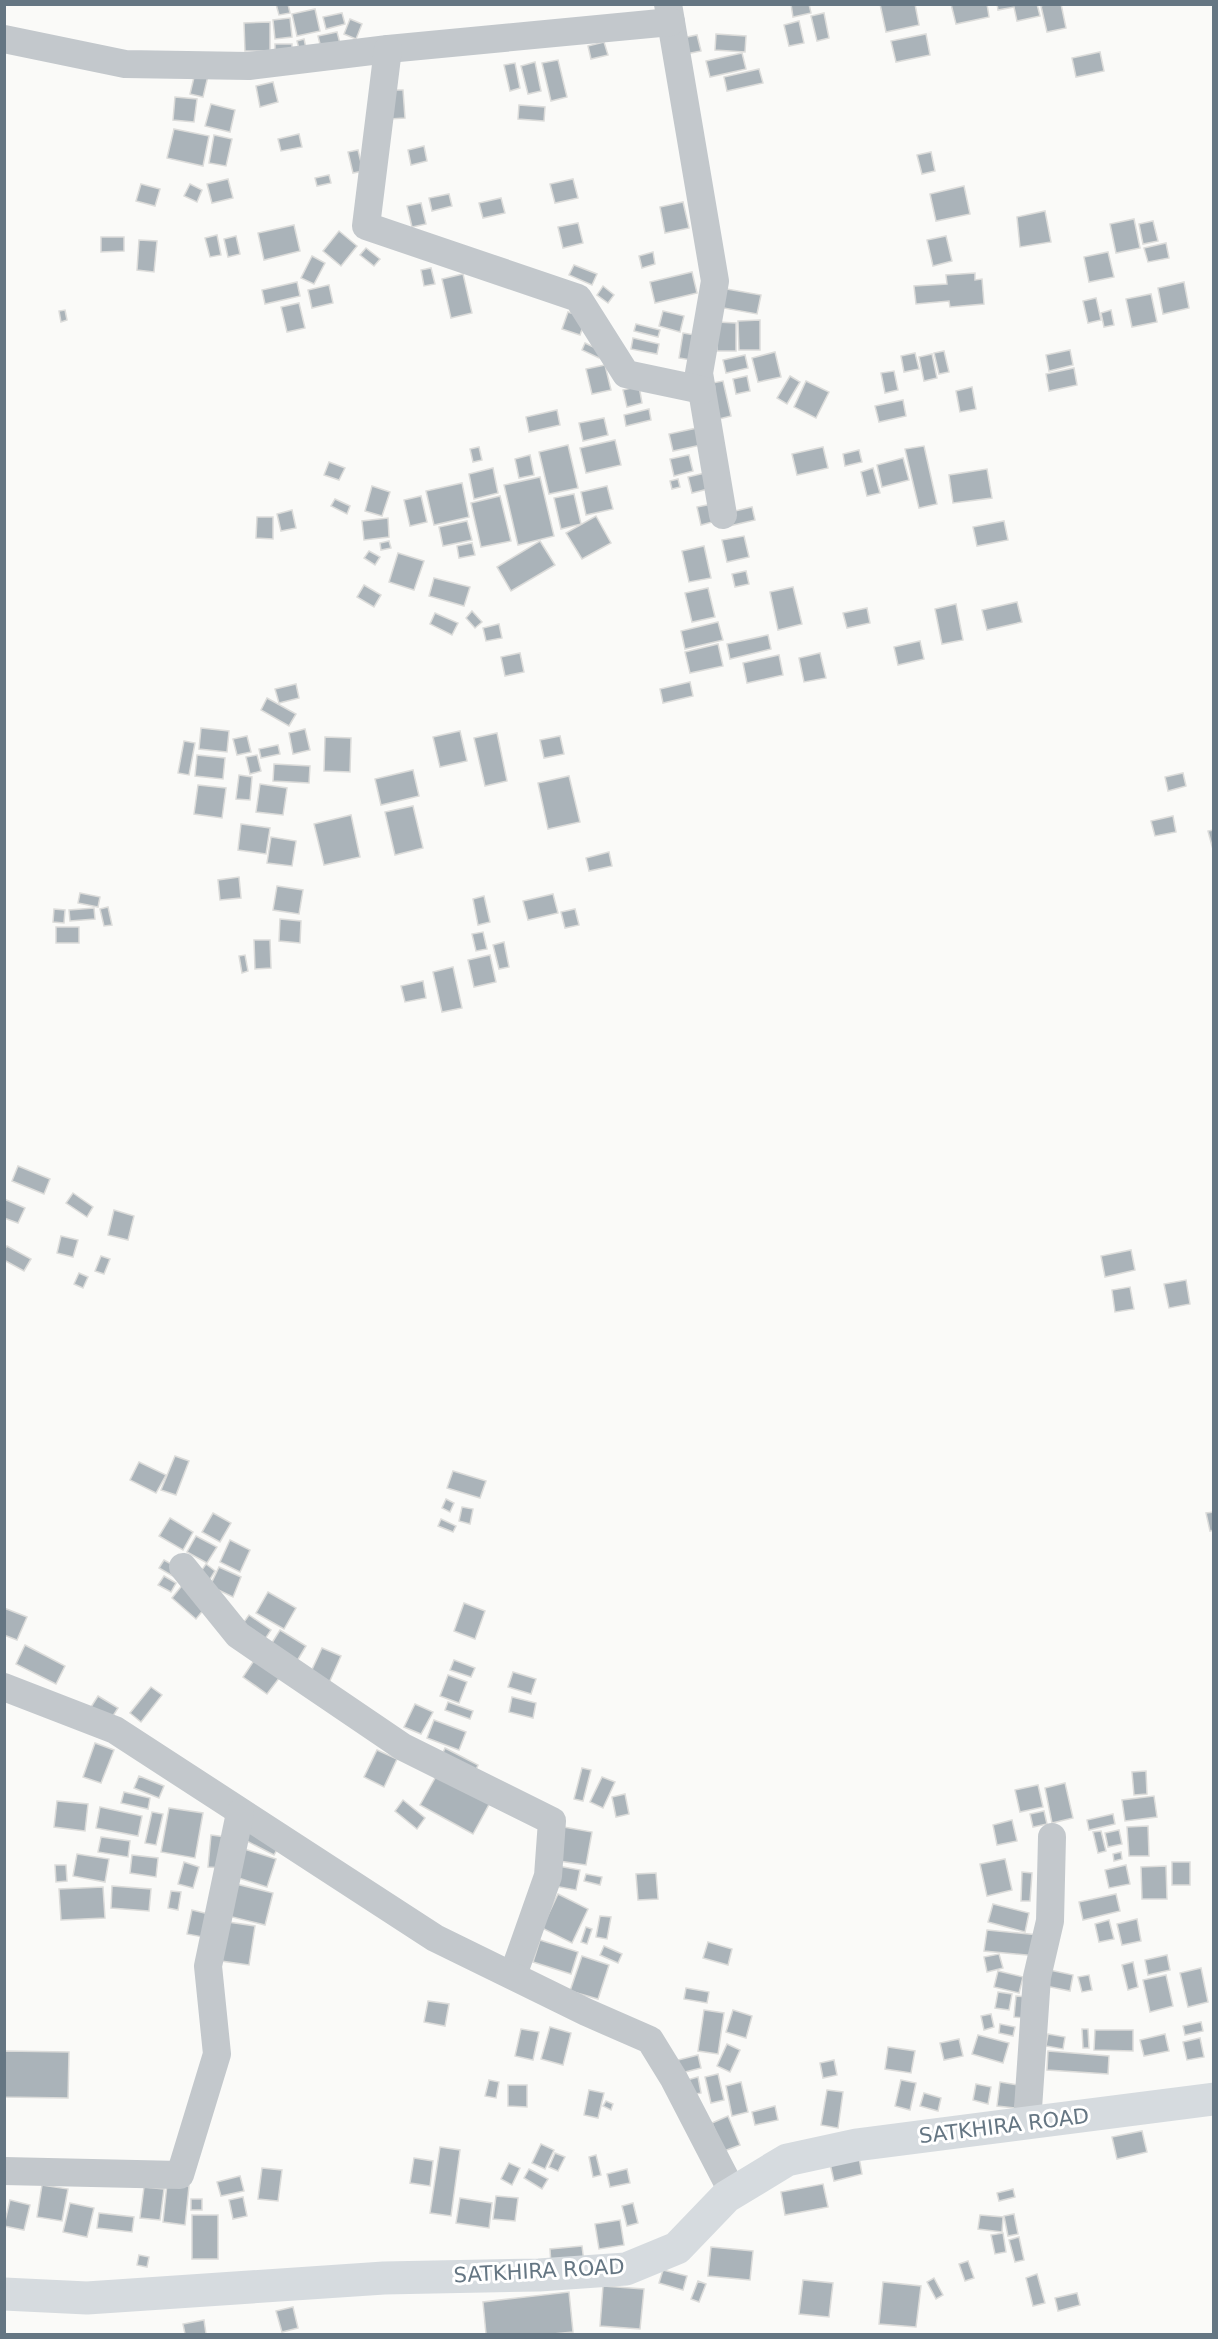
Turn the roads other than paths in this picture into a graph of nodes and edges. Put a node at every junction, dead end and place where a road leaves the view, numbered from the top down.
1 (670, 13) edge
2 (4, 39) edge
3 (388, 49) junction
4 (702, 390) junction
5 (723, 515) dead end
6 (183, 1567) dead end
7 (4, 1687) edge
8 (240, 1813) junction
9 (1052, 1837) dead end
10 (513, 1976) junction
11 (1214, 2099) edge
12 (1027, 2123) junction
13 (4, 2171) edge
14 (733, 2193) junction
15 (4, 2294) edge

1 - 3 street
1 - 4 street
2 - 3 street
3 - 4 street
4 - 5 street
6 - 10 street
7 - 8 street
8 - 10 street
8 - 13 street
9 - 12 street
10 - 14 street
11 - 12 main road, SATKHIRA ROAD
12 - 14 main road, SATKHIRA ROAD
14 - 15 main road, SATKHIRA ROAD

